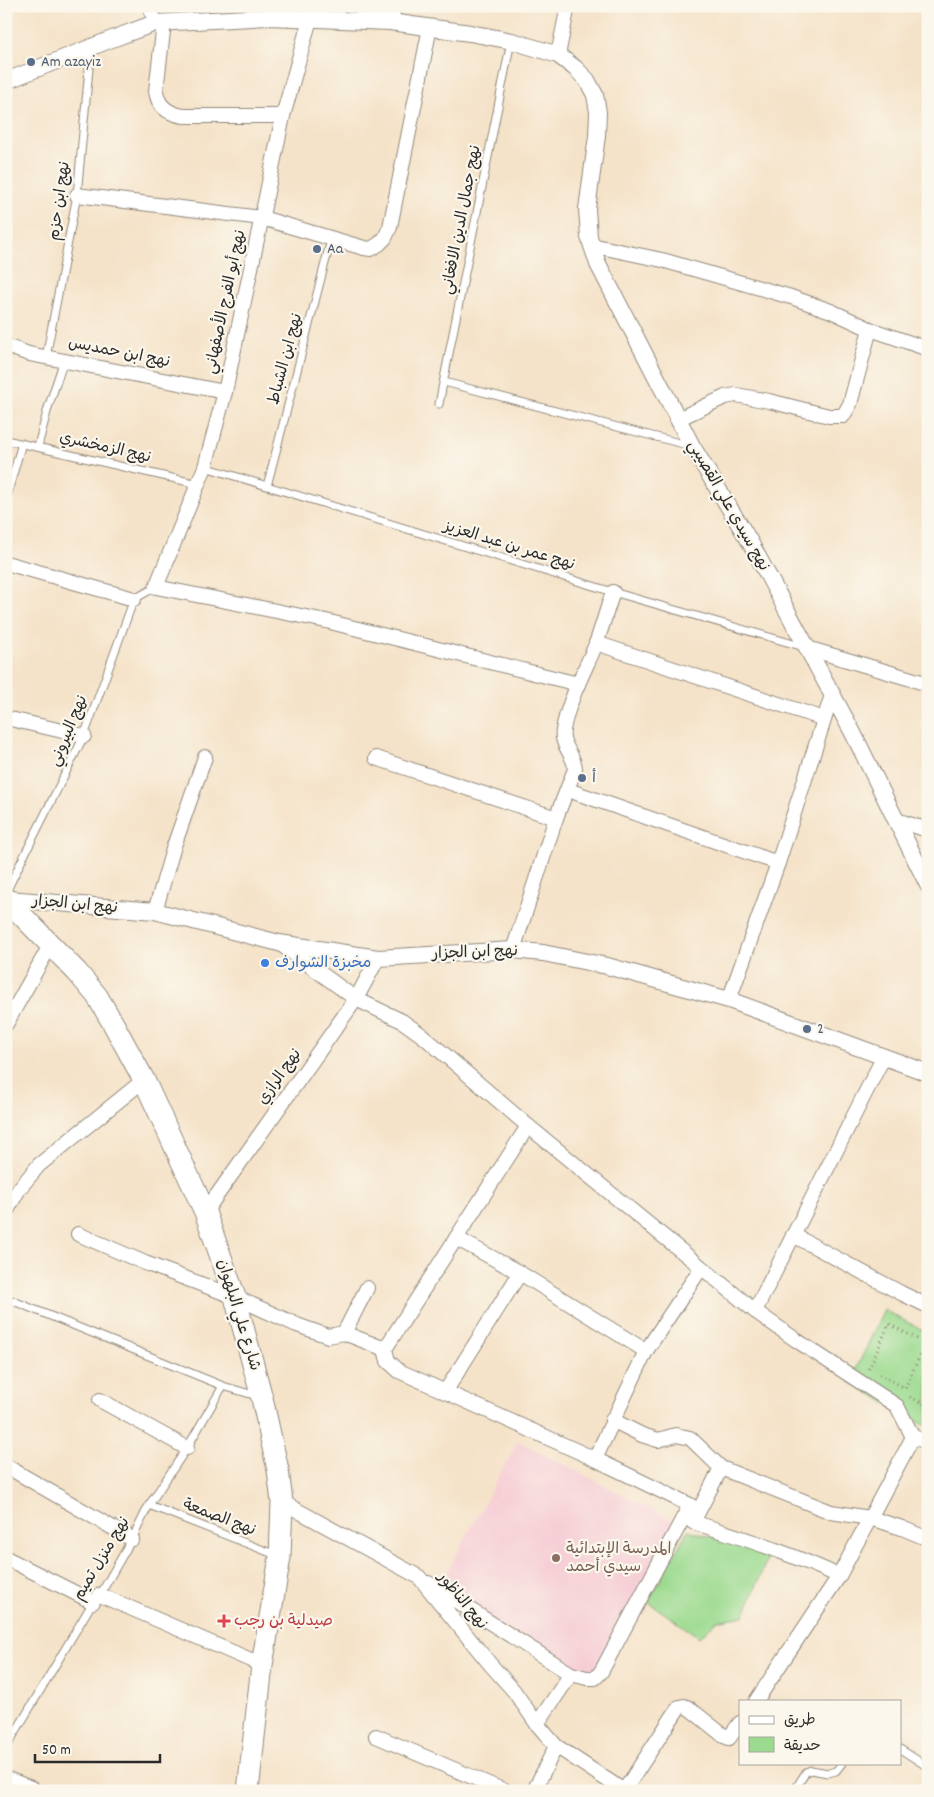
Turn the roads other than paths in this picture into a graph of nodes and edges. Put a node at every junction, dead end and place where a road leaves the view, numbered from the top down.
1 (150, 6) edge
2 (568, 6) edge
3 (271, 12) edge
4 (392, 14) edge
5 (310, 19) junction
6 (160, 23) junction
7 (430, 27) junction
8 (512, 41) junction
9 (91, 47) junction
10 (558, 55) junction
11 (6, 81) edge
12 (283, 116) junction
13 (77, 195) junction
14 (262, 218) junction
15 (331, 240) junction
16 (591, 245) junction
17 (870, 329) junction
18 (6, 346) edge
19 (928, 349) edge
20 (46, 357) junction
21 (64, 360) junction
22 (444, 382) junction
23 (225, 392) junction
24 (439, 404) dead end
25 (678, 419) junction
26 (6, 440) edge
27 (22, 443) junction
28 (38, 446) junction
29 (692, 446) junction
30 (205, 467) junction
31 (198, 484) junction
32 (267, 486) junction
33 (6, 498) edge
34 (6, 563) edge
35 (156, 587) junction
36 (612, 592) junction
37 (134, 599) junction
38 (596, 643) junction
39 (807, 648) junction
40 (578, 684) junction
41 (928, 684) edge
42 (832, 695) junction
43 (6, 718) edge
44 (824, 719) junction
45 (84, 736) junction
46 (205, 756) dead end
47 (376, 758) dead end
48 (568, 790) junction
49 (556, 818) junction
50 (896, 820) junction
51 (928, 830) edge
52 (778, 863) junction
53 (928, 885) edge
54 (7, 897) edge
55 (155, 911) junction
56 (279, 943) junction
57 (51, 944) junction
58 (514, 950) junction
59 (378, 958) junction
60 (356, 998) junction
61 (729, 1000) junction
62 (6, 1024) edge
63 (884, 1056) junction
64 (928, 1073) edge
65 (144, 1080) junction
66 (528, 1126) junction
67 (6, 1212) edge
68 (205, 1212) junction
69 (78, 1234) dead end
70 (793, 1235) junction
71 (456, 1238) junction
72 (701, 1268) junction
73 (520, 1273) junction
74 (368, 1288) dead end
75 (235, 1297) junction
76 (6, 1298) edge
77 (928, 1306) edge
78 (755, 1311) junction
79 (344, 1333) junction
80 (385, 1349) junction
81 (646, 1351) junction
82 (223, 1386) junction
83 (446, 1392) junction
84 (262, 1398) junction
85 (100, 1400) dead end
86 (612, 1420) junction
87 (913, 1437) junction
88 (928, 1442) edge
89 (187, 1448) junction
90 (595, 1459) junction
91 (6, 1466) edge
92 (721, 1468) junction
93 (282, 1502) junction
94 (149, 1505) junction
95 (690, 1505) junction
96 (870, 1518) junction
97 (693, 1522) junction
98 (132, 1539) junction
99 (928, 1539) edge
100 (280, 1557) junction
101 (6, 1558) edge
102 (839, 1576) junction
103 (419, 1577) junction
104 (96, 1598) junction
105 (262, 1665) junction
106 (571, 1674) junction
107 (757, 1700) edge
108 (537, 1724) junction
109 (739, 1724) edge
110 (376, 1736) dead end
111 (556, 1746) junction
112 (6, 1748) edge
113 (902, 1750) edge
114 (841, 1764) edge
115 (928, 1767) edge
116 (6, 1781) edge
117 (32, 1791) edge
118 (248, 1791) edge
119 (505, 1791) edge
120 (534, 1791) edge
121 (624, 1791) edge
122 (794, 1791) edge

1 - 6 street
2 - 10 street
3 - 5 street
3 - 6 street
4 - 5 street
4 - 7 street
5 - 12 street, نهج أبو الفرج الأصفهاني
6 - 9 street
6 - 12 street
7 - 8 street
7 - 15 street
8 - 10 street
8 - 22 lane, نهج جمال الدين الافغاني
9 - 11 street
9 - 13 lane, نهج ابن حزم
10 - 16 street, نهج سيدي علي القصيبي
12 - 14 street, نهج أبو الفرج الأصفهاني
13 - 14 street
13 - 20 lane, نهج ابن حزم
14 - 15 street
14 - 23 street, نهج أبو الفرج الأصفهاني
15 - 32 lane, نهج ابن الشباط
16 - 17 street
16 - 25 street, نهج سيدي علي القصيبي
17 - 19 street
17 - 25 street
18 - 20 street, نهج ابن حمديس
20 - 21 street, نهج ابن حمديس
21 - 23 street, نهج ابن حمديس
21 - 28 lane
22 - 24 lane, نهج جمال الدين الافغاني
22 - 29 lane
23 - 30 street, نهج أبو الفرج الأصفهاني
25 - 29 street, نهج سيدي علي القصيبي
26 - 27 lane, نهج الزمخشري
27 - 28 lane, نهج الزمخشري
27 - 33 lane
28 - 31 lane, نهج الزمخشري
29 - 39 street, نهج سيدي علي القصيبي
30 - 31 street, نهج أبو الفرج الأصفهاني
30 - 32 lane, نهج عمر بن عبد العزيز
31 - 35 street, نهج أبو الفرج الأصفهاني
32 - 36 lane, نهج عمر بن عبد العزيز
34 - 37 street
35 - 37 lane
35 - 40 street
36 - 38 street
36 - 39 lane, نهج عمر بن عبد العزيز
37 - 45 lane, نهج البيروني
38 - 40 street
38 - 44 street
39 - 41 street
39 - 42 street, نهج سيدي علي القصيبي
40 - 48 street
42 - 44 street
42 - 50 street, نهج سيدي علي القصيبي
43 - 45 street
44 - 52 street
45 - 54 lane, نهج البيروني
46 - 55 street
47 - 49 street
48 - 49 street
48 - 52 street
49 - 58 street
50 - 51 street
50 - 53 street, نهج سيدي علي القصيبي
52 - 61 street
54 - 55 street, نهج ابن الجزار
54 - 57 main road, شارع علي البلهوان
55 - 56 street, نهج ابن الجزار
56 - 59 street, نهج ابن الجزار
56 - 60 street
57 - 62 street
57 - 65 main road, شارع علي البلهوان
58 - 59 street, نهج ابن الجزار
58 - 61 street, نهج ابن الجزار
59 - 60 street, نهج الرازي
60 - 66 street
60 - 68 street, نهج الرازي
61 - 63 street, نهج ابن الجزار
63 - 64 street, نهج ابن الجزار
63 - 70 street
65 - 67 street
65 - 68 main road, شارع علي البلهوان
66 - 71 street
66 - 72 street
68 - 75 main road, شارع علي البلهوان
69 - 75 street
70 - 77 street
70 - 78 street
71 - 73 street
71 - 80 street
72 - 78 street
72 - 81 street
73 - 81 street
73 - 83 street
74 - 79 street
75 - 79 street
75 - 84 main road, شارع علي البلهوان
76 - 82 lane
78 - 87 street
79 - 80 street
80 - 83 street
81 - 86 street
82 - 84 lane
82 - 89 lane, نهج منزل تميم
83 - 90 street
84 - 93 main road, شارع علي البلهوان
85 - 89 street
86 - 90 street
86 - 92 street
87 - 88 street
87 - 96 street
89 - 94 lane, نهج منزل تميم
90 - 95 street
91 - 98 street
92 - 96 street
92 - 97 street
93 - 100 main road, شارع علي البلهوان
93 - 103 street, نهج الناظور
94 - 98 lane, نهج منزل تميم
94 - 100 lane, نهج الصمعة
95 - 97 street
95 - 106 street
96 - 99 street
96 - 102 street
97 - 102 street
98 - 104 lane, نهج منزل تميم
100 - 105 main road, شارع علي البلهوان
101 - 104 street
102 - 107 street
103 - 106 street
103 - 108 street, نهج الناظور
104 - 105 street
104 - 112 lane, نهج منزل تميم
105 - 118 main road, شارع علي البلهوان
106 - 108 street
108 - 111 street, نهج الناظور
109 - 121 street
110 - 119 street
111 - 120 street
111 - 121 street, نهج الناظور
113 - 115 lane
114 - 122 lane
116 - 117 main road

